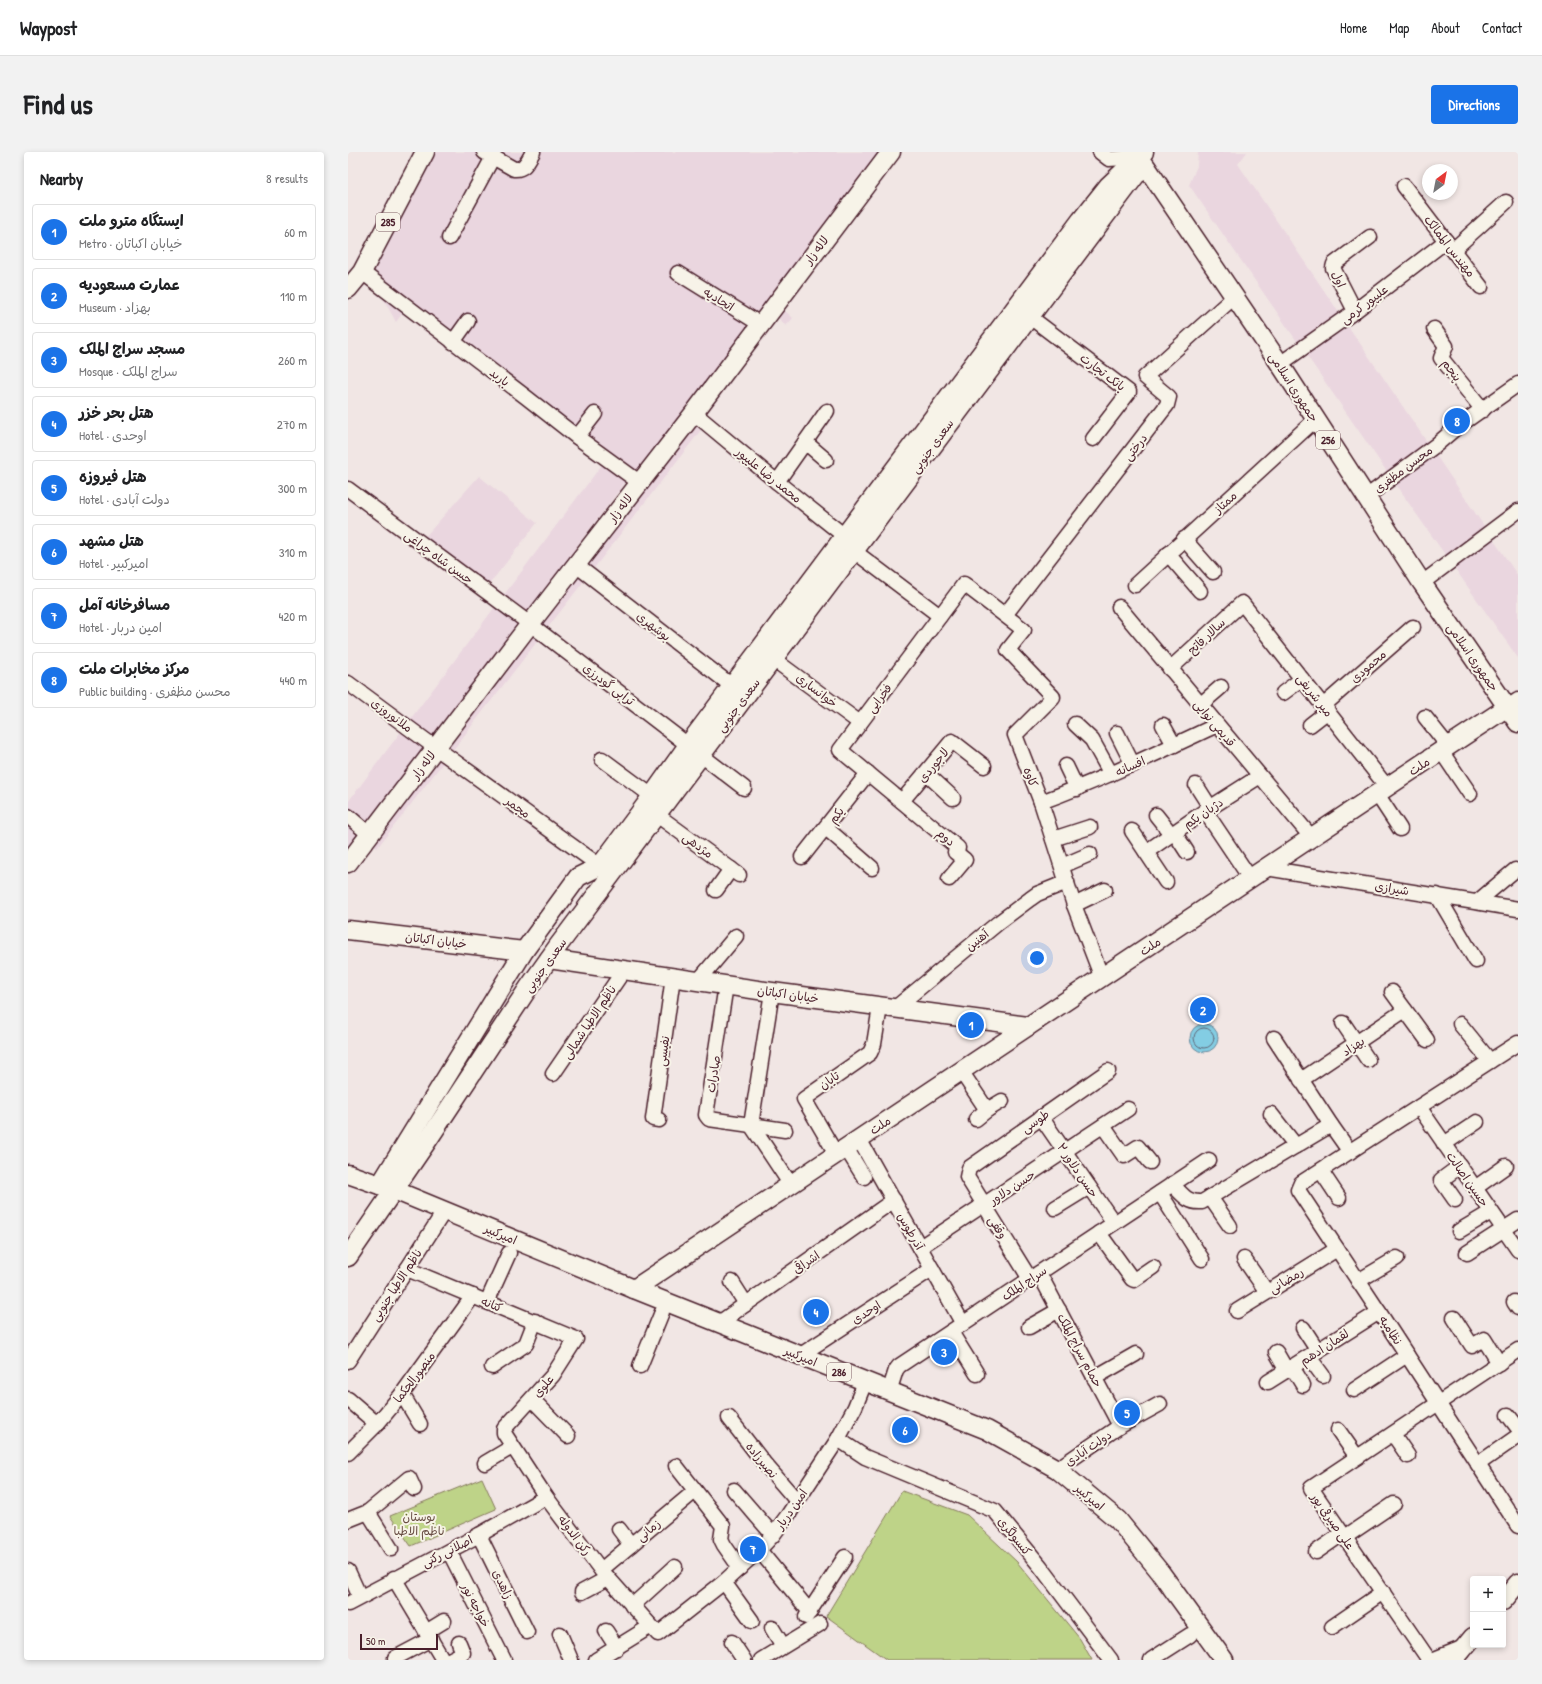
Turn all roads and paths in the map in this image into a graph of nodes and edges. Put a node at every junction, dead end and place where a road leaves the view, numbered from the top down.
1 (425, 152) edge
2 (533, 152) edge
3 (891, 152) edge
4 (1100, 152) edge
5 (488, 155) edge
6 (1141, 157) edge
7 (1404, 186) dead end
8 (1506, 202) dead end
9 (1096, 215) junction
10 (1370, 237) dead end
11 (449, 238) dead end
12 (1449, 245) junction
13 (362, 272) junction
14 (678, 273) dead end
15 (1481, 287) dead end
16 (348, 290) edge
17 (1234, 297) junction
18 (1356, 311) junction
19 (1030, 317) junction
20 (468, 321) dead end
21 (760, 324) junction
22 (1434, 329) dead end
23 (453, 342) junction
24 (1280, 364) junction
25 (1518, 384) edge
26 (1483, 410) junction
27 (827, 411) dead end
28 (694, 413) junction
29 (595, 414) dead end
30 (1315, 420) junction
31 (576, 437) junction
32 (1093, 439) dead end
33 (805, 442) junction
34 (826, 460) dead end
35 (639, 482) junction
36 (777, 482) junction
37 (348, 490) edge
38 (1366, 497) junction
39 (1518, 510) edge
40 (1184, 539) junction
41 (849, 544) junction
42 (1168, 554) junction
43 (576, 565) junction
44 (1213, 572) dead end
45 (1422, 583) junction
46 (1135, 585) dead end
47 (1200, 591) dead end
48 (1242, 603) joint
49 (1119, 607) dead end
50 (1005, 615) junction
51 (940, 616) junction
52 (530, 624) junction
53 (1413, 627) dead end
54 (766, 654) junction
55 (1170, 669) junction
56 (1302, 679) junction
57 (348, 683) edge
58 (732, 686) junction
59 (1222, 687) dead end
60 (1283, 693) dead end
61 (1200, 705) junction
62 (1325, 708) junction
63 (1514, 710) edge
64 (1425, 717) dead end
65 (860, 723) junction
66 (1075, 724) dead end
67 (1164, 725) dead end
68 (1217, 725) junction
69 (1310, 725) dead end
70 (1117, 733) dead end
71 (1174, 745) junction
72 (436, 748) junction
73 (1445, 749) junction
74 (694, 750) junction
75 (602, 759) dead end
76 (1133, 765) junction
77 (984, 766) dead end
78 (1066, 766) dead end
79 (868, 773) junction
80 (926, 773) junction
81 (1111, 774) junction
82 (1260, 776) junction
83 (1196, 785) dead end
84 (744, 788) dead end
85 (1077, 789) junction
86 (1382, 790) junction
87 (1470, 794) dead end
88 (652, 796) junction
89 (953, 798) dead end
90 (902, 801) junction
91 (1041, 802) junction
92 (1207, 809) junction
93 (1156, 814) dead end
94 (657, 815) junction
95 (348, 816) edge
96 (1090, 826) dead end
97 (826, 828) junction
98 (1400, 829) dead end
99 (1132, 831) dead end
100 (1172, 833) junction
101 (370, 835) junction
102 (1312, 838) junction
103 (1053, 839) junction
104 (1146, 852) junction
105 (1186, 852) dead end
106 (1090, 854) dead end
107 (802, 857) dead end
108 (348, 863) edge
109 (600, 866) junction
110 (1062, 866) junction
111 (872, 868) dead end
112 (1265, 868) junction
113 (1515, 870) dead end
114 (1250, 878) junction
115 (949, 880) dead end
116 (1067, 882) junction
117 (1166, 882) dead end
118 (716, 890) dead end
119 (1104, 890) dead end
120 (1437, 894) junction
121 (1477, 902) junction
122 (1074, 905) junction
123 (1518, 909) edge
124 (348, 930) edge
125 (736, 936) dead end
126 (524, 951) junction
127 (549, 959) junction
128 (1476, 961) dead end
129 (624, 970) junction
130 (673, 977) junction
131 (1102, 978) junction
132 (699, 980) junction
133 (726, 985) junction
134 (772, 992) junction
135 (1392, 992) dead end
136 (886, 1008) junction
137 (1405, 1010) junction
138 (1343, 1023) dead end
139 (1460, 1024) dead end
140 (1028, 1026) junction
141 (1274, 1038) dead end
142 (1427, 1040) dead end
143 (1518, 1043) edge
144 (1357, 1044) junction
145 (1368, 1060) dead end
146 (1490, 1061) junction
147 (961, 1071) junction
148 (1108, 1071) dead end
149 (553, 1074) dead end
150 (1301, 1080) junction
151 (1002, 1101) dead end
152 (1419, 1107) junction
153 (1128, 1109) dead end
154 (987, 1110) junction
155 (1271, 1114) dead end
156 (1041, 1117) junction
157 (976, 1119) dead end
158 (659, 1120) dead end
159 (1477, 1122) dead end
160 (751, 1125) junction
161 (1331, 1125) junction
162 (1103, 1126) junction
163 (785, 1130) dead end
164 (1444, 1144) junction
165 (1296, 1146) junction
166 (847, 1147) junction
167 (1065, 1151) junction
168 (1350, 1152) junction
169 (1209, 1160) dead end
170 (1150, 1162) dead end
171 (1460, 1166) junction
172 (1506, 1166) dead end
173 (1321, 1170) junction
174 (348, 1174) edge
175 (966, 1174) joint
176 (864, 1177) dead end
177 (1172, 1184) junction
178 (791, 1185) junction
179 (1089, 1186) junction
180 (387, 1187) junction
181 (1475, 1188) junction
182 (1160, 1193) junction
183 (1339, 1198) dead end
184 (894, 1200) junction
185 (1206, 1200) junction
186 (1454, 1200) dead end
187 (984, 1205) junction
188 (1055, 1208) dead end
189 (445, 1210) junction
190 (1491, 1212) junction
191 (1518, 1220) edge
192 (1114, 1223) junction
193 (1230, 1226) dead end
194 (1504, 1230) junction
195 (1459, 1231) dead end
196 (1099, 1233) junction
197 (920, 1247) junction
198 (1336, 1249) junction
199 (1518, 1250) edge
200 (509, 1253) dead end
201 (1467, 1253) dead end
202 (348, 1256) edge
203 (1397, 1258) dead end
204 (1202, 1259) dead end
205 (1244, 1259) dead end
206 (1153, 1266) dead end
207 (407, 1269) junction
208 (932, 1269) junction
209 (1034, 1276) junction
210 (1358, 1281) junction
211 (732, 1282) dead end
212 (634, 1289) junction
213 (1267, 1292) junction
214 (473, 1296) junction
215 (487, 1302) junction
216 (746, 1304) junction
217 (1059, 1310) junction
218 (1236, 1311) dead end
219 (662, 1312) dead end
220 (1379, 1312) junction
221 (1454, 1318) dead end
222 (535, 1322) junction
223 (719, 1323) junction
224 (963, 1324) junction
225 (1029, 1327) dead end
226 (1303, 1328) dead end
227 (951, 1332) junction
228 (576, 1339) joint
229 (1276, 1352) dead end
230 (1136, 1354) dead end
231 (1313, 1354) junction
232 (1407, 1355) junction
233 (799, 1356) junction
234 (1516, 1356) edge
235 (348, 1361) edge
236 (1499, 1363) junction
237 (640, 1366) dead end
238 (492, 1367) dead end
239 (1290, 1369) junction
240 (977, 1374) dead end
241 (1323, 1376) dead end
242 (1094, 1378) junction
243 (1268, 1382) dead end
244 (1303, 1385) dead end
245 (863, 1387) junction
246 (1354, 1390) dead end
247 (889, 1392) junction
248 (402, 1394) junction
249 (348, 1399) edge
250 (532, 1399) junction
251 (1439, 1403) junction
252 (1160, 1404) dead end
253 (1508, 1415) dead end
254 (729, 1418) dead end
255 (377, 1424) junction
256 (420, 1424) dead end
257 (1120, 1426) junction
258 (1518, 1428) edge
259 (504, 1429) joint
260 (1338, 1430) dead end
261 (1393, 1434) junction
262 (568, 1436) dead end
263 (1518, 1436) edge
264 (838, 1439) junction
265 (512, 1447) junction
266 (348, 1453) edge
267 (1408, 1456) dead end
268 (1357, 1457) junction
269 (485, 1463) dead end
270 (1478, 1464) junction
271 (676, 1466) dead end
272 (1057, 1469) junction
273 (414, 1489) dead end
274 (734, 1490) dead end
275 (695, 1491) junction
276 (546, 1497) junction
277 (797, 1501) junction
278 (1394, 1504) dead end
279 (368, 1512) junction
280 (348, 1520) edge
281 (1518, 1526) edge
282 (619, 1529) dead end
283 (478, 1535) junction
284 (773, 1535) junction
285 (1344, 1535) junction
286 (631, 1545) junction
287 (391, 1549) dead end
288 (759, 1550) junction
289 (449, 1551) junction
290 (1316, 1552) dead end
291 (845, 1557) dead end
292 (674, 1567) dead end
293 (740, 1568) junction
294 (348, 1571) edge
295 (604, 1574) junction
296 (394, 1578) junction
297 (724, 1582) junction
298 (1518, 1583) edge
299 (582, 1592) dead end
300 (1383, 1592) junction
301 (1506, 1597) edge
302 (354, 1600) edge
303 (632, 1606) junction
304 (444, 1621) dead end
305 (752, 1621) dead end
306 (820, 1624) dead end
307 (1332, 1627) dead end
308 (772, 1628) dead end
309 (654, 1630) junction
310 (606, 1631) dead end
311 (1196, 1631) junction
312 (527, 1632) dead end
313 (560, 1634) dead end
314 (428, 1636) junction
315 (732, 1642) dead end
316 (459, 1643) dead end
317 (783, 1646) junction
318 (617, 1648) junction
319 (1463, 1649) edge
320 (395, 1658) dead end
321 (443, 1660) edge
322 (449, 1660) edge
323 (504, 1660) edge
324 (570, 1660) edge
325 (596, 1660) edge
326 (744, 1660) edge
327 (761, 1660) edge
328 (1111, 1660) edge
329 (1152, 1660) edge
330 (1224, 1660) edge
331 (1429, 1660) edge
332 (1437, 1660) edge

1 - 13 main road, 285
2 - 5 street
3 - 21 main road, لاله زار
4 - 6 street
5 - 11 street
6 - 9 main road, سعدی جنوبی
6 - 17 main road, جمهوری اسلامی / 256
7 - 12 street, مهندس‌ الممالک
8 - 12 street, علیپور کرمی
9 - 19 main road, سعدی جنوبی
9 - 41 main road, سعدی جنوبی
10 - 18 street, اول
12 - 15 street, مهندس‌ الممالک
12 - 18 street, علیپور کرمی
13 - 16 main road, 285
13 - 23 street, باربد
14 - 21 street, اتحادیه
17 - 24 main road, جمهوری اسلامی / 256
17 - 50 street, درختی
18 - 24 street, علیپور کرمی
19 - 32 street, بانک تجارت
19 - 41 main road, سعدی جنوبی
20 - 23 street
21 - 28 main road, لاله زار
22 - 26 street, پنجم
23 - 31 street, باربد
24 - 30 main road, جمهوری اسلامی / 256
25 - 26 street, محسن مظفری
26 - 38 street, محسن مظفری
27 - 33 street
28 - 35 main road, لاله زار
28 - 36 street, محمد رضا علیپور
29 - 31 street
30 - 38 main road, جمهوری اسلامی / 256
30 - 40 street, ممتاز
31 - 35 street, باربد
33 - 34 street
33 - 36 street
35 - 43 main road, لاله زار
36 - 41 street, محمد رضا علیپور
37 - 52 street, حسن شاه چراغی
38 - 45 main road, جمهوری اسلامی / 256
39 - 45 street
40 - 42 street, ممتاز
40 - 44 street
41 - 51 street
41 - 54 main road, سعدی جنوبی
42 - 46 street, ممتاز
42 - 47 street
43 - 52 main road, لاله زار
43 - 58 street, بوشهری
45 - 63 main road, جمهوری اسلامی / 256
48 - 55 street, سالار فاتح
48 - 56 street, میر شریفی
49 - 55 street, قدیمی نوایی
50 - 51 street, فخرایی
50 - 91 street, کاوه
51 - 65 street, فخرایی
52 - 72 main road, لاله زار
52 - 74 street, ترابی گودرزی
53 - 62 street, محمودی
54 - 58 main road, سعدی جنوبی
54 - 65 street, خوانساری
54 - 74 main road, سعدی جنوبی
55 - 61 street, قدیمی نوایی
56 - 60 street
56 - 62 street, میر شریفی
57 - 72 street, ملانوروزی
58 - 74 main road, سعدی جنوبی
59 - 61 street
61 - 68 street, قدیمی نوایی
62 - 69 street
62 - 86 street, میر شریفی
63 - 73 main road, ملت
64 - 73 street
65 - 79 street, فخرایی
66 - 81 street
67 - 71 street
68 - 71 street, افسانه
68 - 82 street, قدیمی نوایی
70 - 76 street
71 - 76 street, افسانه
72 - 101 main road, لاله زار
72 - 109 street, مجمر
73 - 86 main road, ملت
73 - 87 street
74 - 84 street, ترابی گودرزی
74 - 88 main road, سعدی جنوبی
74 - 94 main road, سعدی جنوبی
75 - 88 street
76 - 81 street, افسانه
77 - 80 street, لاجوردی
78 - 85 street
79 - 90 street
79 - 97 street, یکم
80 - 89 street
80 - 90 street, لاجوردی
81 - 85 street, افسانه
82 - 92 street, دژبان یکم
82 - 102 street, قدیمی نوایی
83 - 92 street
85 - 91 street, افسانه
86 - 98 street, میر شریفی
86 - 102 main road, ملت
88 - 109 main road, سعدی جنوبی
90 - 115 street, دوم
91 - 103 street, کاوه
92 - 100 street, دژبان یکم
92 - 114 street
93 - 100 street
94 - 118 street, مژدهی
94 - 127 main road, سعدی جنوبی
95 - 101 street
96 - 103 street
97 - 107 street, یکم
97 - 111 street
99 - 104 street
100 - 104 street, دژبان یکم
100 - 105 street
101 - 108 main road, لاله زار
102 - 112 main road, ملت
103 - 110 street, کاوه
104 - 117 street
106 - 110 street
109 - 126 main road, سعدی جنوبی
109 - 127 main road
110 - 116 street, کاوه
112 - 114 main road, ملت
112 - 120 street, شیرازی
113 - 121 street
114 - 131 main road, ملت
116 - 122 street, کاوه
116 - 136 street, آهنین
119 - 122 street
120 - 121 street, شیرازی
120 - 128 street
121 - 123 street, شیرازی
122 - 131 street, کاوه
124 - 126 main road, خیابان اکباتان
125 - 132 street
126 - 180 main road, سعدی جنوبی
127 - 129 main road, خیابان اکباتان
127 - 180 main road, سعدی جنوبی
129 - 130 main road, خیابان اکباتان
129 - 149 street, ناظم الاطبا شمالی
130 - 132 main road, خیابان اکباتان
130 - 158 street, نفیسی
131 - 140 main road, ملت
132 - 133 main road, خیابان اکباتان
133 - 134 main road, خیابان اکباتان
133 - 160 street, صادرات
134 - 136 main road, خیابان اکباتان
134 - 160 street
135 - 137 street
136 - 140 main road, خیابان اکباتان
136 - 166 street, تابان
137 - 142 street
137 - 144 street, بهزاد
138 - 144 street
139 - 146 street
140 - 147 main road, ملت
141 - 150 street
143 - 146 street, نظامیه
144 - 145 street
144 - 150 street, بهزاد
146 - 152 street, نظامیه
147 - 154 street
147 - 166 main road, ملت
148 - 156 street, طوسی
150 - 161 street
151 - 154 street
152 - 164 street, حسین اصالت
152 - 168 street, نظامیه
153 - 162 street, حسن دلاور
154 - 157 street
155 - 165 street
156 - 167 street, حسن دلاور ۲
156 - 175 street, طوسی
159 - 164 street
160 - 163 street, صادرات
160 - 178 street
161 - 165 street
161 - 168 street
162 - 167 street, حسن دلاور
162 - 170 street
164 - 171 street, حسین اصالت
165 - 185 street
166 - 176 street
166 - 178 main road, ملت
166 - 184 street, آذرطوس
167 - 179 street, حسن دلاور ۲
167 - 187 street, حسن دلاور
168 - 173 street, نظامیه
169 - 177 street, سراج الملک
171 - 181 street, حسین اصالت
171 - 186 street
172 - 181 street
173 - 183 street
173 - 198 street, نظامیه
174 - 180 main road, امیرکبیر / 286
175 - 187 street, وقفی
177 - 182 street, سراج الملک
177 - 185 street
178 - 212 main road, ملت
179 - 188 street
179 - 192 street, حسن دلاور ۲
180 - 189 main road, امیرکبیر / 286
180 - 202 main road, سعدی جنوبی
181 - 190 street, حسین اصالت
182 - 192 street, سراج الملک
182 - 204 street
184 - 197 street, آذرطوس
184 - 216 street, اشراقی
185 - 193 street
187 - 197 street, حسن دلاور
187 - 209 street, وقفی
189 - 207 street, ناظم الاطبا جنوبی
189 - 212 main road, امیرکبیر / 286
190 - 194 street, حسین اصالت
190 - 195 street
191 - 194 street
192 - 196 street, سراج الملک
194 - 199 street, حسین اصالت
194 - 201 street
196 - 206 street
196 - 209 street, سراج الملک
197 - 208 street, آذرطوس
198 - 210 street, نظامیه
198 - 213 street, رمضانی
200 - 215 street
203 - 210 street
205 - 213 street
207 - 214 street, کتانه
207 - 235 street, ناظم الاطبا جنوبی
208 - 224 street, آذرطوس
208 - 233 street, اوحدی
209 - 217 street, حمام سراج الملک
209 - 224 street, سراج الملک
210 - 220 street, نظامیه
211 - 216 street
212 - 223 main road, امیرکبیر / 286
213 - 218 street, رمضانی
214 - 215 street, کتانه
214 - 248 street, منصورالحکما
215 - 222 street, کتانه
216 - 223 street, اشراقی
217 - 225 street
217 - 242 street, حمام سراج الملک
219 - 237 street
220 - 231 street, لقمان ادهم
220 - 232 street, نظامیه
221 - 236 street
222 - 228 street, کتانه
222 - 238 street
223 - 233 main road, امیرکبیر / 286
224 - 227 street, سراج الملک
226 - 231 street
227 - 240 street
227 - 247 street, سراج الملک
228 - 250 street, علوی
229 - 239 street
230 - 242 street
231 - 239 street, لقمان ادهم
231 - 241 street
232 - 246 street
232 - 251 street, نظامیه
233 - 245 main road, امیرکبیر / 286
234 - 236 street, علی صیرفی پور
236 - 251 street, علی صیرفی پور
239 - 243 street, لقمان ادهم
239 - 244 street
242 - 257 street, حمام سراج الملک
245 - 247 main road, امیرکبیر / 286
245 - 264 street, امین دربار
247 - 272 main road, امیرکبیر / 286
248 - 255 street, منصورالحکما
248 - 256 street
249 - 255 street
250 - 259 street, علوی
250 - 262 street
251 - 261 street, علی صیرفی پور
251 - 270 street, نظامیه
252 - 257 street, دولت آبادی
253 - 258 street
254 - 277 street, نصیرزاده
255 - 266 street, منصورالحکما
257 - 272 street, دولت آبادی
259 - 265 street, رکن الدوله
260 - 268 street
261 - 267 street
261 - 268 street, علی صیرفی پور
263 - 270 street
264 - 277 street, امین دربار
264 - 328 street, کنسولگری
265 - 269 street
265 - 276 street, رکن الدوله
268 - 285 street, علی صیرفی پور
270 - 281 street, نظامیه
271 - 275 street
272 - 311 main road, امیرکبیر / 286
273 - 279 street
274 - 284 street
275 - 286 street, زمانی
275 - 293 street
276 - 283 street, اصلانی رکنی
276 - 295 street, رکن الدوله
277 - 284 street, امین دربار
278 - 285 street
279 - 280 street
279 - 287 street
282 - 286 street
283 - 289 street, اصلانی رکنی
283 - 312 street, زاهدی
284 - 288 street, امین دربار
285 - 290 street
285 - 300 street, علی صیرفی پور
286 - 295 street, زمانی
288 - 291 street
288 - 293 street, امین دربار
289 - 296 street, اصلانی رکنی
289 - 323 street, خواجه نور
292 - 303 street
293 - 297 street, امین دربار
294 - 302 street
295 - 299 street, زمانی
295 - 303 street, رکن الدوله
296 - 302 street, اصلانی رکنی
296 - 314 street
297 - 305 street
297 - 309 street, امین دربار
298 - 301 main road
300 - 307 street
300 - 331 street, علی صیرفی پور
303 - 309 street, رکن الدوله
304 - 314 street
306 - 317 street
308 - 317 street
309 - 318 street, امین دربار
310 - 318 street
311 - 329 street
311 - 330 main road, امیرکبیر / 286
313 - 324 street
314 - 320 street
314 - 321 street
315 - 326 street
316 - 322 street
317 - 327 street
318 - 325 street, امین دربار
319 - 332 main road

